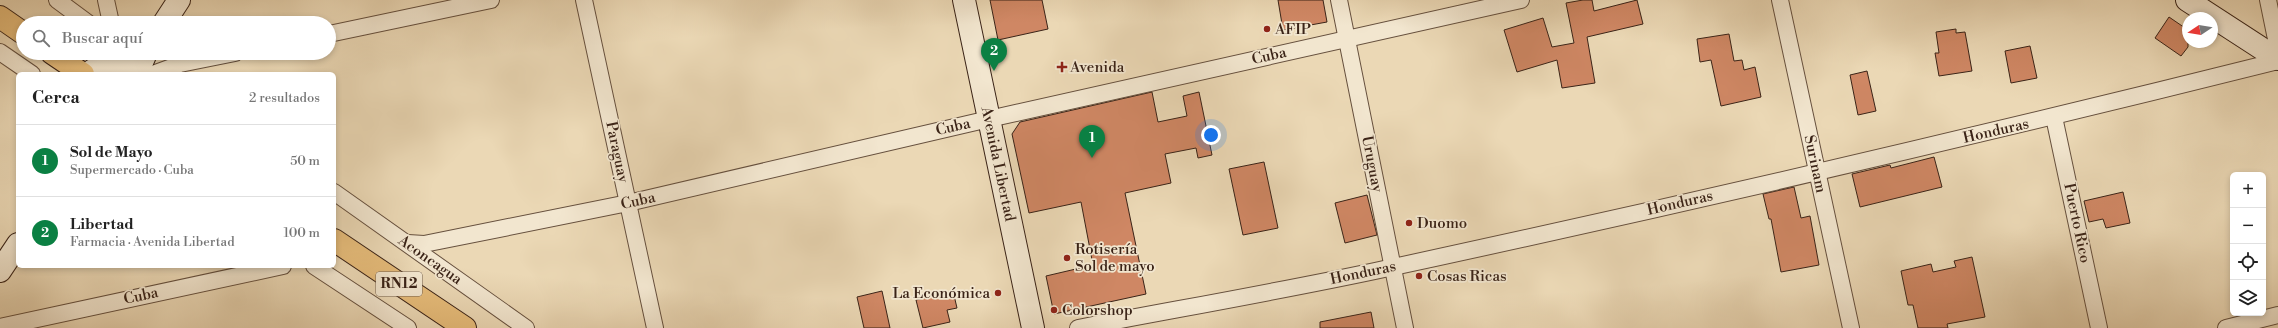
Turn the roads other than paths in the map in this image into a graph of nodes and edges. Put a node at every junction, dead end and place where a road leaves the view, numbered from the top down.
1 (57, 0) edge
2 (106, 0) edge
3 (179, 0) edge
4 (491, 0) edge
5 (584, 0) edge
6 (964, 0) edge
7 (1339, 0) edge
8 (1521, 0) edge
9 (1780, 0) edge
10 (2187, 0) edge
11 (2268, 0) edge
12 (79, 16) edge
13 (109, 16) edge
14 (169, 16) edge
15 (0, 17) edge
16 (16, 28) edge
17 (336, 33) edge
18 (1347, 38) junction
19 (2278, 49) edge
20 (0, 52) edge
21 (62, 60) edge
22 (127, 60) edge
23 (143, 60) edge
24 (200, 60) edge
25 (2278, 60) edge
26 (29, 72) edge
27 (80, 72) edge
28 (90, 72) edge
29 (130, 72) edge
30 (136, 72) edge
31 (138, 72) edge
32 (158, 72) edge
33 (2054, 117) junction
34 (989, 119) junction
35 (1817, 172) junction
36 (336, 193) edge
37 (628, 203) junction
38 (336, 241) edge
39 (408, 243) junction
40 (16, 247) edge
41 (1392, 267) junction
42 (274, 268) edge
43 (317, 268) edge
44 (0, 271) edge
45 (2278, 315) edge
46 (0, 327) edge
47 (408, 328) edge
48 (465, 328) edge
49 (526, 328) edge
50 (655, 328) edge
51 (1033, 328) edge
52 (1078, 328) edge
53 (1405, 328) edge
54 (1851, 328) edge
55 (2099, 328) edge
56 (2226, 328) edge

1 - 12 street
2 - 13 street
3 - 14 main road
4 - 17 street
5 - 37 street, Paraguay
6 - 34 main road, Avenida Libertad
7 - 18 street, Uruguay
8 - 18 street, Cuba
9 - 35 street, Surinam
10 - 25 main road
11 - 19 street
15 - 16 highway
18 - 34 street, Cuba
18 - 41 street, Uruguay
20 - 26 street
21 - 27 highway
22 - 30 street
23 - 31 main road
24 - 32 street
25 - 33 street, Honduras
28 - 29 main road
33 - 35 street, Honduras
33 - 55 street, Puerto Rico
34 - 37 street, Cuba
34 - 51 main road, Avenida Libertad
35 - 41 street, Honduras
35 - 54 street, Surinam
36 - 39 street, Aconcagua
37 - 39 street, Cuba
37 - 50 street, Paraguay
38 - 48 highway, RN12
39 - 49 street, Aconcagua
40 - 44 main road
41 - 52 street, Honduras
41 - 53 street, Uruguay
42 - 46 street, Cuba
43 - 47 street
45 - 56 street

